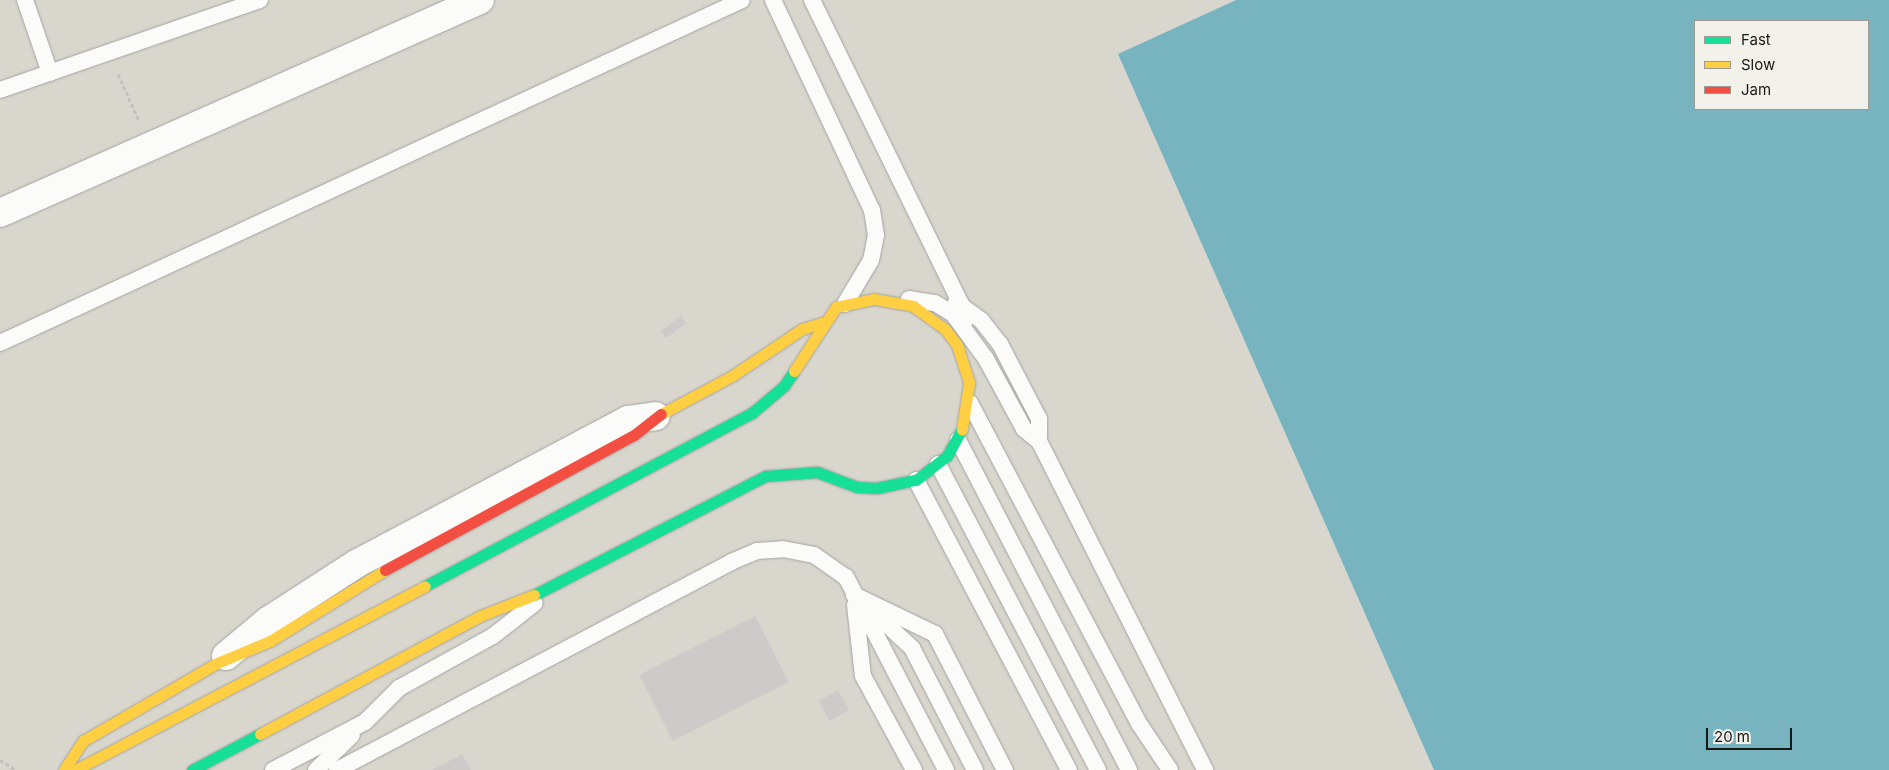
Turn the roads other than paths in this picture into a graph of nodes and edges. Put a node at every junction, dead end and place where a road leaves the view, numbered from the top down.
1 (25, 0) edge
2 (260, 0) edge
3 (480, 0) edge
4 (742, 0) edge
5 (773, 0) edge
6 (812, 0) edge
7 (50, 73) junction
8 (0, 90) edge
9 (0, 213) edge
10 (915, 298) junction
11 (894, 301) junction
12 (845, 304) junction
13 (961, 304) junction
14 (822, 323) junction
15 (964, 325) junction
16 (0, 343) edge
17 (961, 354) junction
18 (970, 402) junction
19 (656, 416) joint
20 (958, 440) junction
21 (1039, 441) junction
22 (938, 464) junction
23 (916, 480) junction
24 (554, 587) junction
25 (854, 595) junction
26 (218, 663) joint
27 (365, 722) junction
28 (64, 770) edge
29 (75, 770) edge
30 (192, 770) edge
31 (273, 770) edge
32 (316, 770) edge
33 (337, 770) edge
34 (914, 770) edge
35 (946, 770) edge
36 (975, 770) edge
37 (1005, 770) edge
38 (1069, 770) edge
39 (1098, 770) edge
40 (1129, 770) edge
41 (1170, 770) edge
42 (1205, 770) edge

1 - 7 lane
2 - 7 lane
3 - 9 street
4 - 16 lane
5 - 12 lane
6 - 13 lane
7 - 8 lane
10 - 11 lane
10 - 13 lane
10 - 15 lane
11 - 12 street
11 - 17 street
12 - 14 street
13 - 15 lane
13 - 21 lane
14 - 19 street
14 - 29 street
15 - 17 lane
15 - 21 lane
17 - 18 street
18 - 20 street
18 - 41 lane
19 - 26 street
20 - 22 street
20 - 40 lane
21 - 42 lane
22 - 23 street
22 - 39 lane
23 - 24 street
23 - 38 lane
24 - 27 lane
24 - 30 street
25 - 33 lane
25 - 34 lane
25 - 35 lane
25 - 36 lane
25 - 37 lane
26 - 28 street
27 - 31 lane
27 - 32 lane

